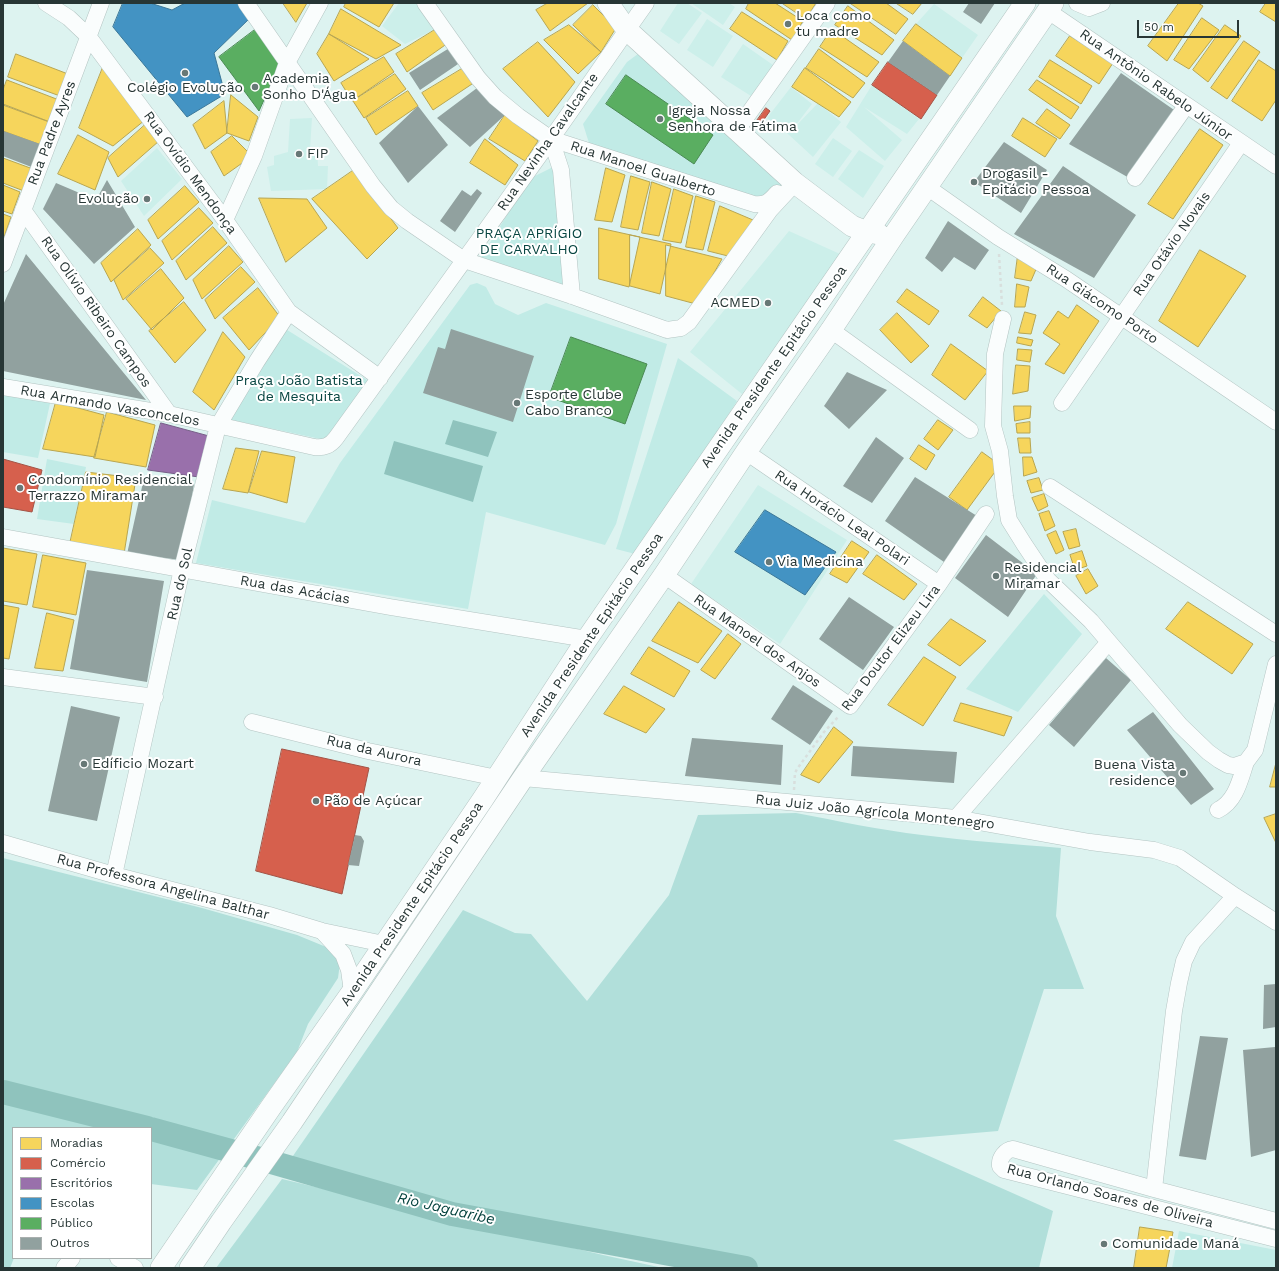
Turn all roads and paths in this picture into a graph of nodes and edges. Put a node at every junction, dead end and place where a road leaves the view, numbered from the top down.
1 (46, 3) edge
2 (101, 3) edge
3 (246, 3) edge
4 (320, 3) edge
5 (425, 3) edge
6 (608, 3) edge
7 (646, 3) edge
8 (827, 3) edge
9 (1025, 3) edge
10 (1077, 3) edge
11 (1102, 3) edge
12 (1046, 6) edge
13 (627, 30) junction
14 (88, 36) junction
15 (287, 63) junction
16 (1186, 106) junction
17 (737, 130) junction
18 (551, 139) junction
19 (1241, 143) junction
20 (1276, 166) edge
21 (790, 178) junction
22 (1135, 178) dead end
23 (927, 187) junction
24 (754, 204) junction
25 (23, 210) junction
26 (225, 220) junction
27 (763, 220) junction
28 (867, 232) junction
29 (894, 235) junction
30 (998, 238) junction
31 (464, 260) junction
32 (3, 264) edge
33 (572, 296) junction
34 (289, 312) junction
35 (1122, 316) junction
36 (1003, 319) joint
37 (831, 330) junction
38 (380, 378) junction
39 (3, 387) edge
40 (1062, 403) dead end
41 (169, 414) junction
42 (1276, 422) edge
43 (218, 426) junction
44 (970, 430) dead end
45 (746, 452) junction
46 (1050, 487) dead end
47 (986, 514) dead end
48 (3, 536) edge
49 (182, 570) junction
50 (664, 575) junction
51 (939, 584) junction
52 (1276, 634) edge
53 (587, 639) junction
54 (1108, 643) junction
55 (1276, 664) edge
56 (3, 677) edge
57 (1272, 696) edge
58 (155, 697) junction
59 (850, 706) junction
60 (252, 722) dead end
61 (1246, 762) junction
62 (496, 778) junction
63 (523, 778) junction
64 (798, 803) junction
65 (1218, 810) dead end
66 (956, 818) junction
67 (3, 843) edge
68 (114, 875) junction
69 (1235, 896) junction
70 (1276, 922) edge
71 (322, 931) junction
72 (384, 944) junction
73 (352, 992) junction
74 (1154, 1189) junction
75 (1276, 1221) edge
76 (1276, 1239) edge
77 (71, 1259) edge
78 (120, 1259) edge
79 (64, 1268) edge
80 (135, 1268) edge
81 (161, 1268) edge
82 (190, 1268) edge

1 - 14 street, Rua Ovídio Mendonça
2 - 14 street, Rua Padre Ayres
3 - 15 street
4 - 15 street
5 - 18 street, Rua Manoel Gualberto
6 - 13 main road
7 - 13 street, Rua Nevinha Cavalcante
8 - 17 street
9 - 28 main road, Avenida Presidente Epitácio Pessoa
10 - 11 street
12 - 16 street, Rua Antônio Rabelo Júnior
12 - 23 main road, Avenida Presidente Epitácio Pessoa
13 - 17 main road
13 - 18 street, Rua Nevinha Cavalcante
14 - 25 street, Rua Padre Ayres
14 - 26 street, Rua Ovídio Mendonça
15 - 26 street
15 - 31 street
16 - 19 street, Rua Antônio Rabelo Júnior
16 - 22 street
17 - 21 main road
18 - 24 street, Rua Manoel Gualberto
18 - 31 street, Rua Nevinha Cavalcante
18 - 33 street
19 - 20 street, Rua Antônio Rabelo Júnior
19 - 35 street, Rua Otávio Novais
21 - 24 street
21 - 27 street
21 - 28 main road
23 - 29 main road, Avenida Presidente Epitácio Pessoa
23 - 30 street, Rua Giácomo Porto
24 - 27 street
25 - 32 street, Rua Padre Ayres
25 - 41 street, Rua Olívio Ribeiro Campos
26 - 34 street, Rua Ovídio Mendonça
27 - 33 street
28 - 29 main road
28 - 53 main road, Avenida Presidente Epitácio Pessoa
29 - 37 main road, Avenida Presidente Epitácio Pessoa
30 - 35 street, Rua Giácomo Porto
30 - 36 path
31 - 33 street
31 - 38 street, Rua Nevinha Cavalcante
34 - 38 street, Rua Ovídio Mendonça
34 - 43 street, Rua do Sol
35 - 40 street, Rua Otávio Novais
35 - 42 street, Rua Giácomo Porto
36 - 54 street
37 - 44 street
37 - 45 main road, Avenida Presidente Epitácio Pessoa
38 - 43 street, Rua Armando Vasconcelos
39 - 41 street, Rua Armando Vasconcelos
41 - 43 street, Rua Armando Vasconcelos
43 - 49 street, Rua do Sol
45 - 50 main road, Avenida Presidente Epitácio Pessoa
45 - 51 street, Rua Horácio Leal Polari
46 - 52 street
47 - 51 street, Rua Doutor Elizeu Lira
48 - 49 street, Rua das Acácias
49 - 53 street, Rua das Acácias
49 - 58 street, Rua do Sol
50 - 59 street, Rua Manoel dos Anjos
50 - 63 main road, Avenida Presidente Epitácio Pessoa
51 - 59 street, Rua Doutor Elizeu Lira
53 - 62 main road, Avenida Presidente Epitácio Pessoa
54 - 61 street
54 - 66 street
55 - 57 street
56 - 58 street
57 - 61 street
58 - 68 street, Rua do Sol
59 - 64 path, Rua Doutor Elizeu Lira
60 - 62 street, Rua da Aurora
61 - 65 street
62 - 72 main road, Avenida Presidente Epitácio Pessoa
63 - 64 street, Rua Juiz João Agrícola Montenegro
63 - 82 main road, Avenida Presidente Epitácio Pessoa
64 - 66 street, Rua Juiz João Agrícola Montenegro
66 - 69 street, Rua Juiz João Agrícola Montenegro
67 - 68 street, Rua Professora Angelina Balthar
68 - 71 street, Rua Professora Angelina Balthar
69 - 70 street, Rua Juiz João Agrícola Montenegro
69 - 74 street
71 - 72 street, Rua Professora Angelina Balthar
71 - 73 street
72 - 73 main road, Avenida Presidente Epitácio Pessoa
73 - 81 main road, Avenida Presidente Epitácio Pessoa
74 - 75 street, Rua Orlando Soares de Oliveira
74 - 76 street, Rua Orlando Soares de Oliveira
77 - 79 street
78 - 80 street

